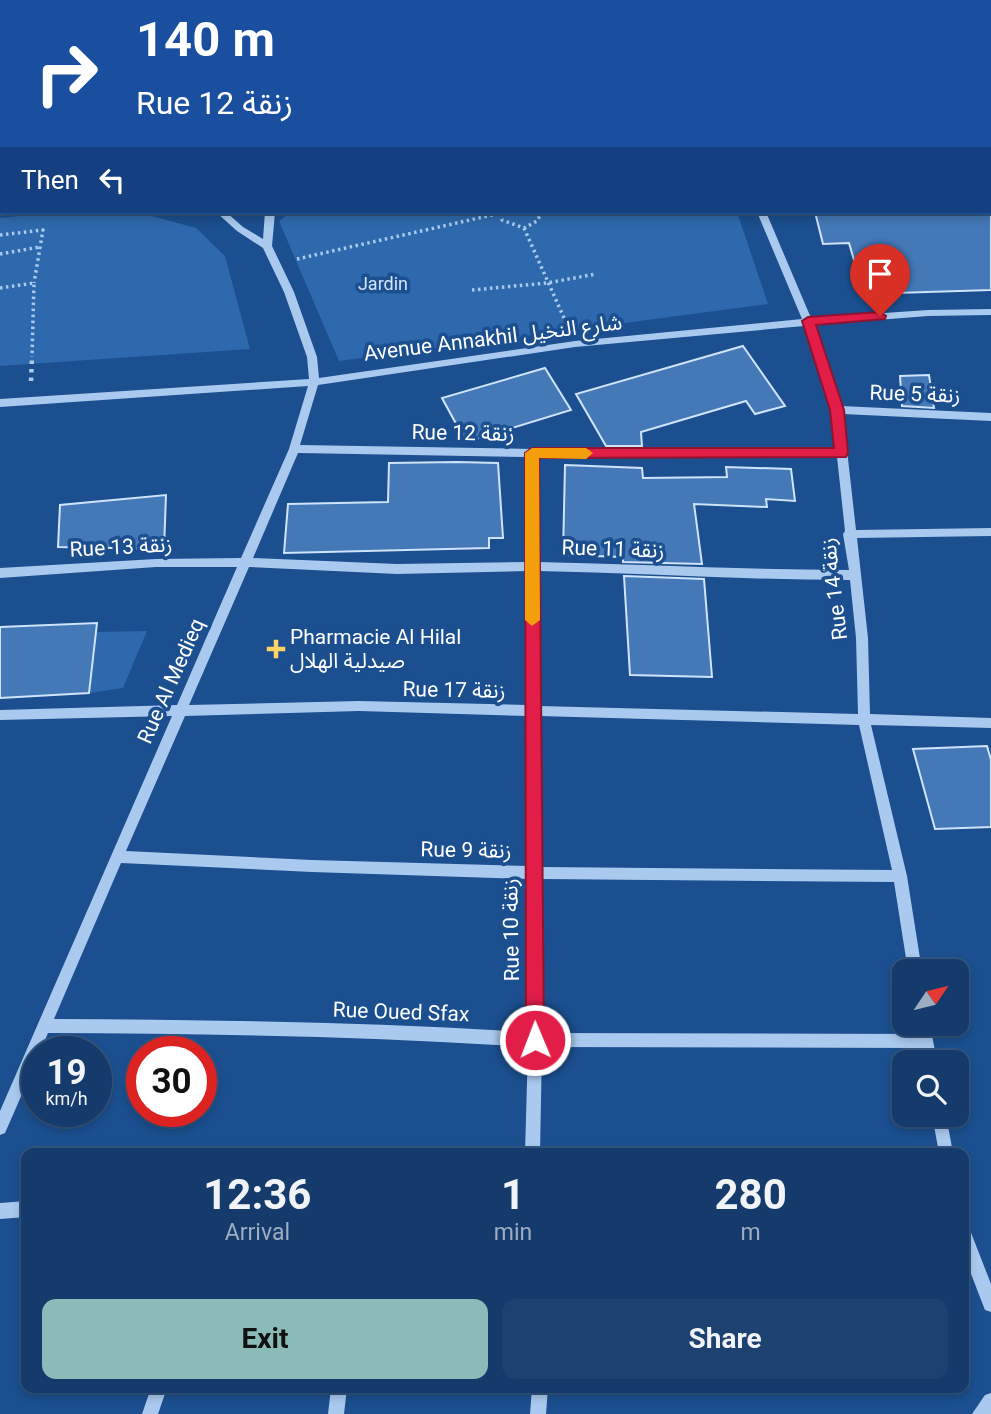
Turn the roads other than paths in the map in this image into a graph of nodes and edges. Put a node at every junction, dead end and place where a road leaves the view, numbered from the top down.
1 (223, 214) edge
2 (271, 214) edge
3 (762, 214) edge
4 (267, 246) junction
5 (991, 312) edge
6 (808, 321) junction
7 (314, 382) junction
8 (0, 403) edge
9 (837, 410) junction
10 (991, 417) edge
11 (294, 449) junction
12 (532, 453) junction
13 (841, 453) junction
14 (991, 531) edge
15 (849, 534) junction
16 (244, 562) junction
17 (533, 566) junction
18 (0, 573) edge
19 (855, 575) junction
20 (180, 709) junction
21 (531, 711) junction
22 (0, 715) edge
23 (864, 720) junction
24 (991, 723) edge
25 (116, 857) junction
26 (533, 872) junction
27 (900, 876) junction
28 (913, 959) edge
29 (43, 1026) junction
30 (925, 1036) edge
31 (535, 1040) junction
32 (926, 1041) junction
33 (928, 1050) edge
34 (941, 1127) edge
35 (0, 1128) edge
36 (532, 1148) edge
37 (945, 1148) edge
38 (21, 1209) edge
39 (0, 1211) edge
40 (969, 1249) edge
41 (991, 1304) edge
42 (157, 1393) edge
43 (338, 1393) edge
44 (540, 1393) edge
45 (991, 1401) edge
46 (150, 1414) edge
47 (336, 1414) edge
48 (538, 1414) edge
49 (980, 1414) edge

1 - 4 street
2 - 4 street
3 - 6 street, Rue 14 زنقة
4 - 7 street, Rue Al Medieq
5 - 6 street, Avenue Annakhil شارع النخيل
6 - 7 street, Avenue Annakhil شارع النخيل
6 - 9 street, Rue 14 زنقة
7 - 8 street, Avenue Annakhil شارع النخيل
7 - 11 street, Rue Al Medieq
9 - 10 street, Rue 5 زنقة
9 - 13 street, Rue 14 زنقة
11 - 12 street, Rue 12 زنقة
11 - 16 street, Rue Al Medieq
12 - 13 street, Rue 12 زنقة
12 - 17 street, Rue 10 زنقة
13 - 15 street, Rue 14 زنقة
14 - 15 street
15 - 19 street, Rue 14 زنقة
16 - 17 street, Rue 11 زنقة
16 - 18 street, Rue 13 زنقة
16 - 20 street, Rue Al Medieq
17 - 19 street, Rue 11 زنقة
17 - 21 street, Rue 10 زنقة
19 - 23 street, Rue 14 زنقة
20 - 21 street, Rue 17 زنقة
20 - 22 street, Rue 17 زنقة
20 - 25 street, Rue Al Medieq
21 - 23 street, Rue 17 زنقة
21 - 26 street, Rue 10 زنقة
23 - 24 street, Rue 17 زنقة
23 - 27 street, Rue 14 زنقة
25 - 26 street, Rue 9 زنقة
25 - 29 street, Rue Al Medieq
26 - 27 street, Rue 9 زنقة
26 - 31 street, Rue 10 زنقة
27 - 28 street, Rue 14 زنقة
29 - 31 street, Rue Oued Sfax
29 - 35 street, Rue Al Medieq
30 - 32 street
31 - 32 street, Rue Oued Sfax
31 - 36 street, Rue 10 زنقة
32 - 33 street
34 - 37 street
38 - 39 street
40 - 41 street
42 - 46 street
43 - 47 street
44 - 48 street
45 - 49 street

